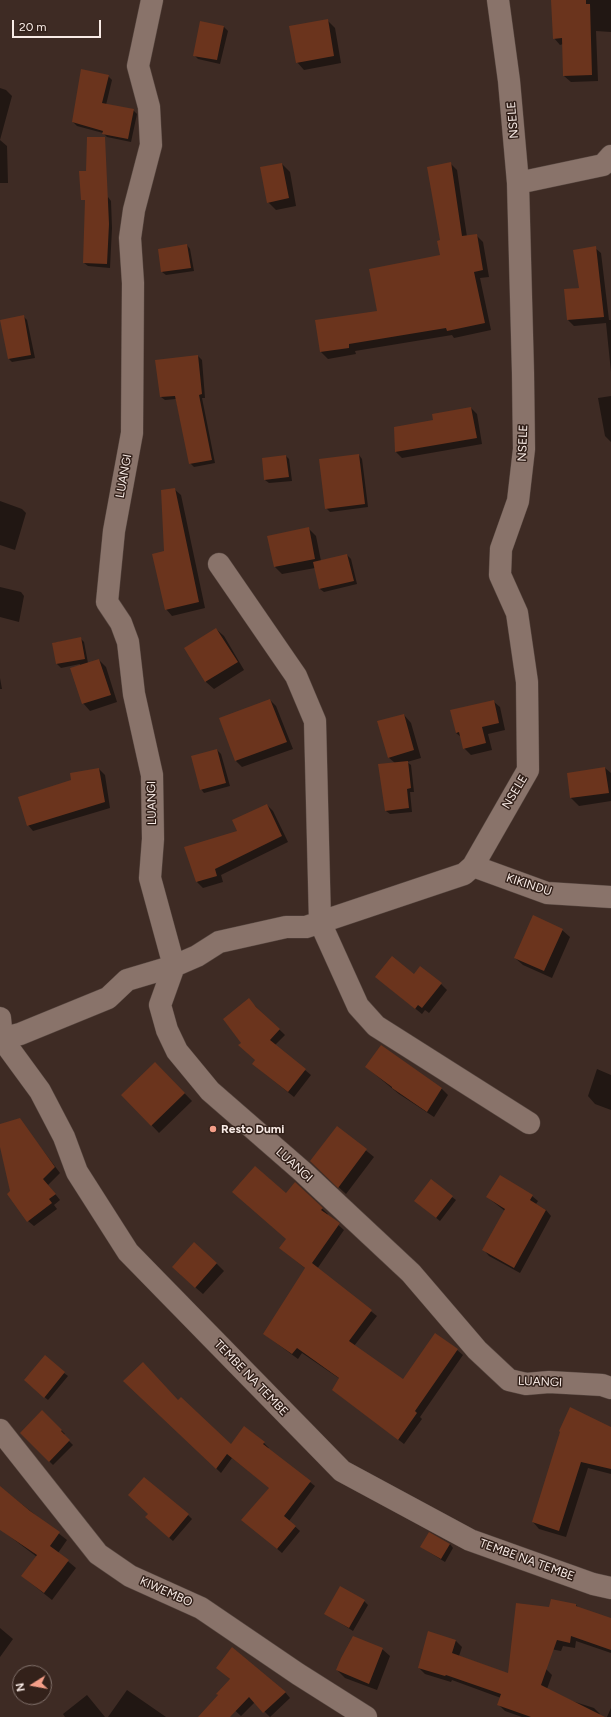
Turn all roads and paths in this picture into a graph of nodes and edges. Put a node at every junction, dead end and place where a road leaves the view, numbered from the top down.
1 (152, 0) edge
2 (498, 0) edge
3 (611, 156) edge
4 (518, 183) junction
5 (219, 564) dead end
6 (473, 866) junction
7 (611, 897) edge
8 (320, 922) junction
9 (174, 966) junction
10 (1, 1032) edge
11 (529, 1123) dead end
12 (606, 1386) edge
13 (0, 1430) edge
14 (611, 1588) edge
15 (366, 1717) edge

1 - 9 street, LUANGI
2 - 4 street, NSELE
3 - 4 street
4 - 6 street, NSELE
5 - 8 street
6 - 7 street, KIKINDU
6 - 8 street
8 - 9 street
8 - 11 street
9 - 10 street
9 - 12 street, LUANGI
10 - 14 street, TEMBE NA TEMBE
13 - 15 street, KIWEMBO

